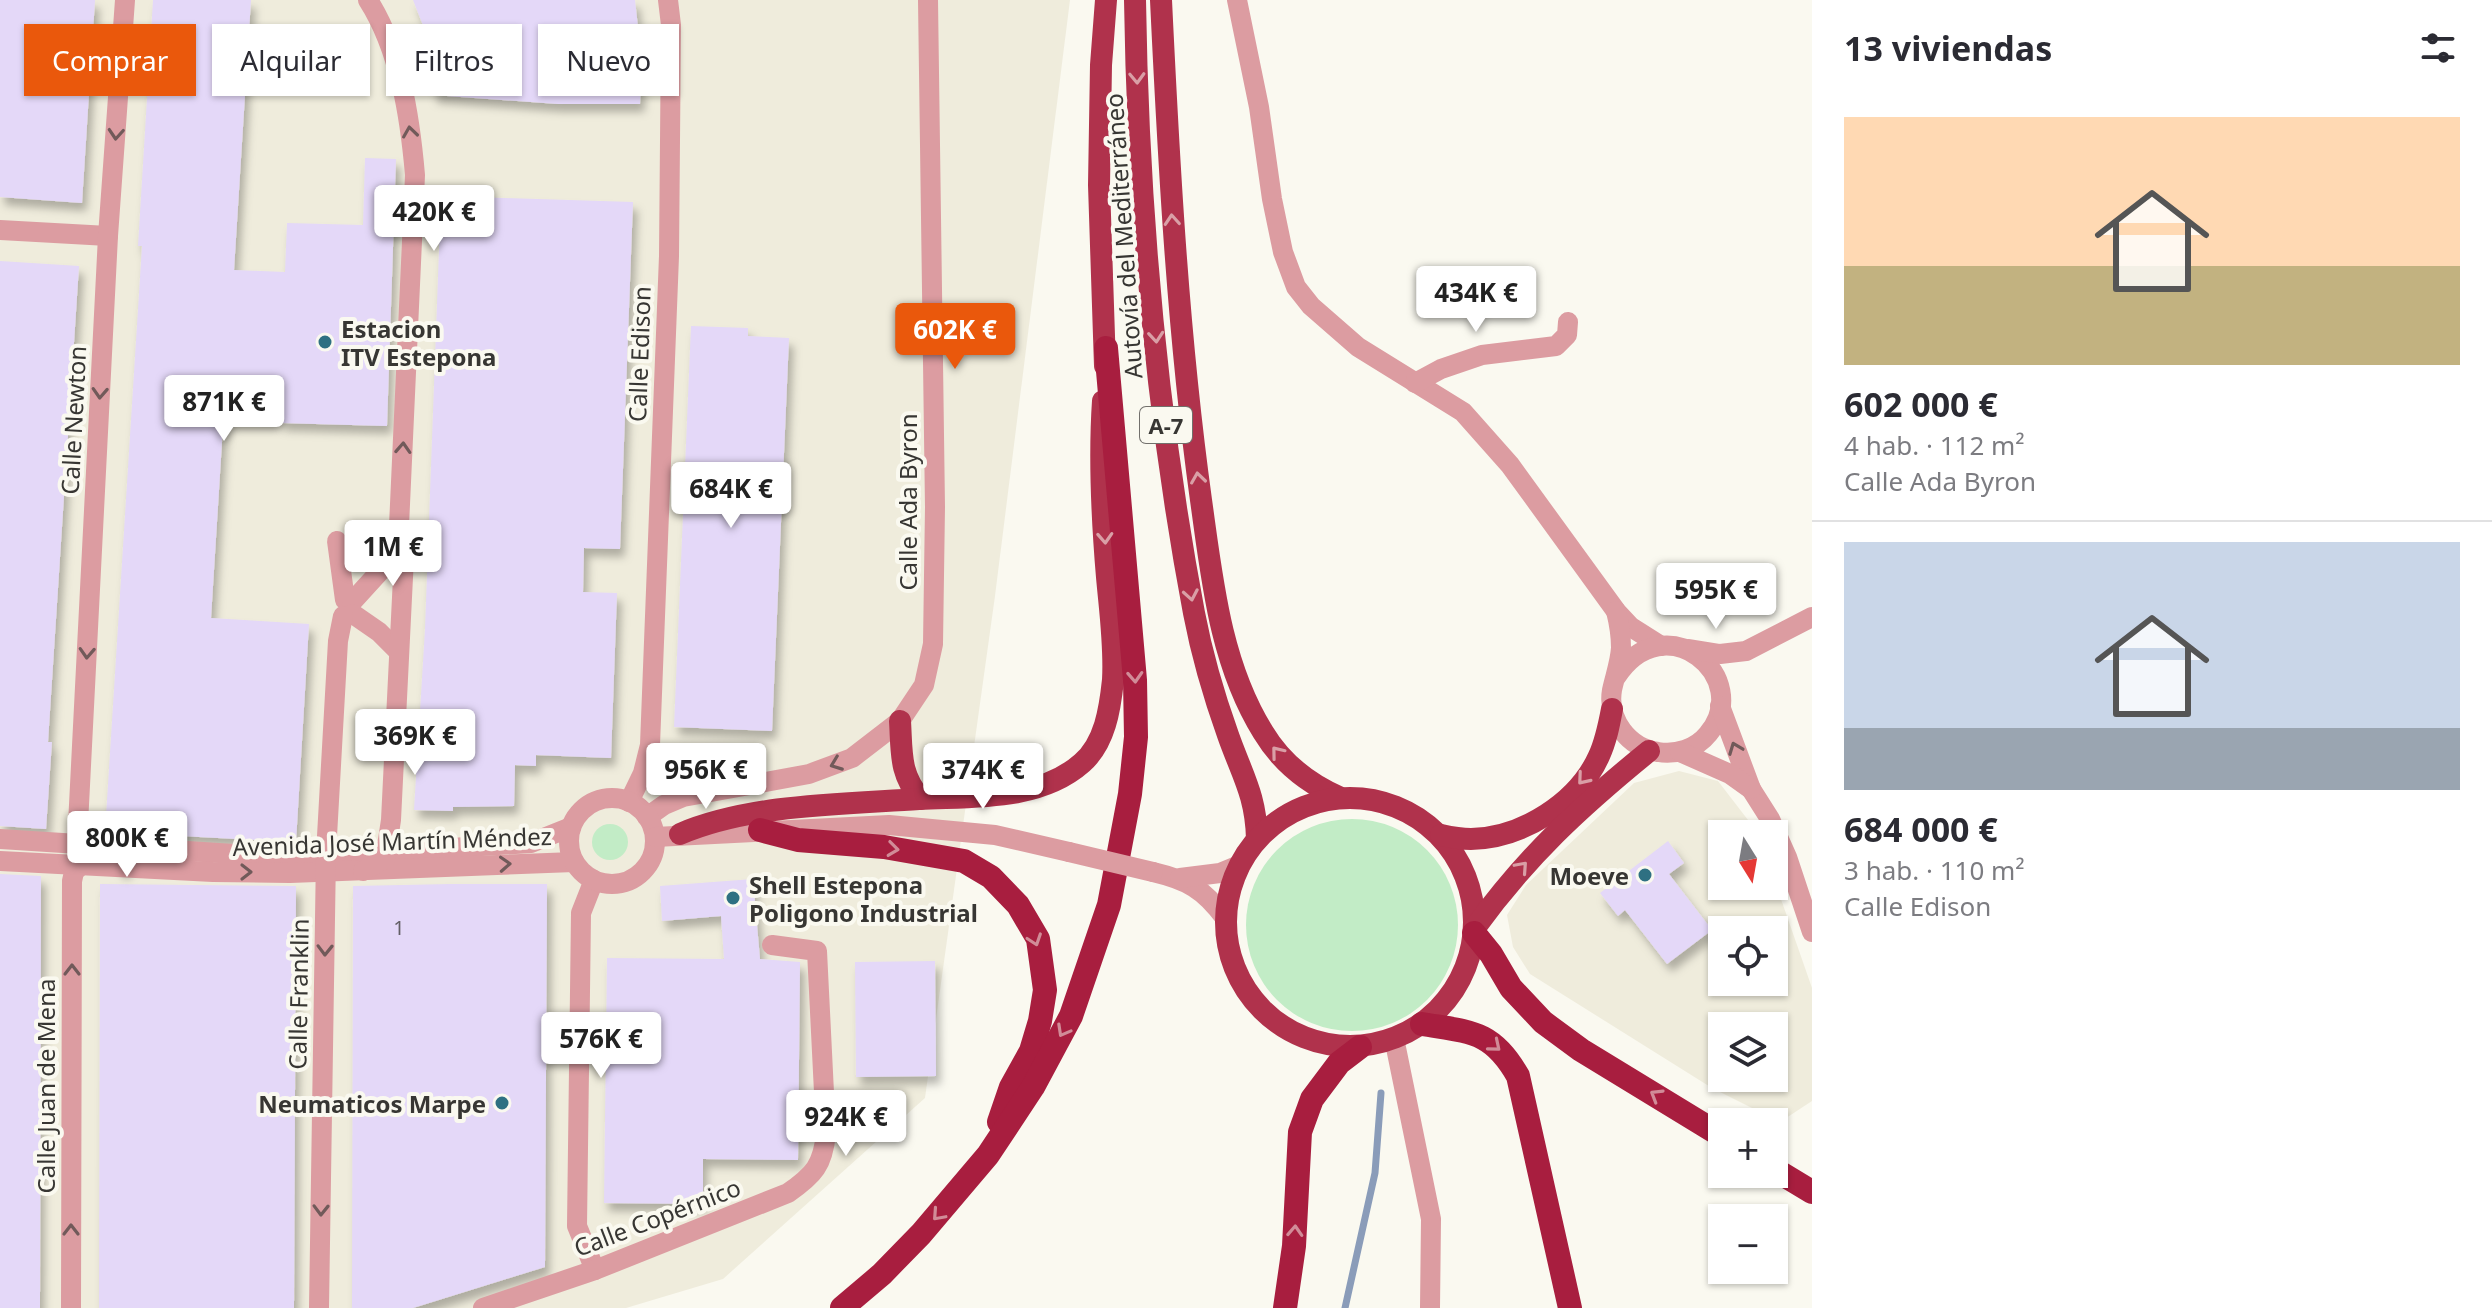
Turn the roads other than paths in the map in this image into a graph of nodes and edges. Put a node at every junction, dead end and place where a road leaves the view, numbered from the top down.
1 (125, 0) edge
2 (368, 0) edge
3 (668, 0) edge
4 (928, 0) edge
5 (1106, 0) edge
6 (1135, 0) edge
7 (1161, 0) edge
8 (1237, 0) edge
9 (0, 230) edge
10 (108, 236) junction
11 (1568, 322) dead end
12 (1106, 348) junction
13 (1415, 383) junction
14 (337, 541) dead end
15 (403, 546) junction
16 (349, 608) junction
17 (1616, 611) junction
18 (1812, 617) edge
19 (1661, 646) junction
20 (1685, 648) junction
21 (1746, 651) junction
22 (399, 652) junction
23 (1616, 677) junction
24 (1720, 697) junction
25 (1612, 709) junction
26 (900, 721) junction
27 (1649, 751) junction
28 (1680, 752) junction
29 (1751, 789) junction
30 (1339, 797) junction
31 (921, 799) junction
32 (629, 802) junction
33 (647, 817) junction
34 (571, 827) junction
35 (760, 830) junction
36 (680, 834) junction
37 (1441, 835) junction
38 (655, 837) junction
39 (0, 839) edge
40 (1257, 839) junction
41 (77, 844) junction
42 (387, 852) junction
43 (0, 861) edge
44 (574, 862) junction
45 (326, 863) junction
46 (80, 866) junction
47 (1237, 866) junction
48 (363, 871) junction
49 (213, 872) junction
50 (1180, 878) junction
51 (594, 880) junction
52 (1225, 918) junction
53 (1474, 931) junction
54 (1812, 932) edge
55 (772, 945) dead end
56 (1422, 1024) junction
57 (1394, 1038) junction
58 (1360, 1047) junction
59 (1708, 1127) edge
60 (988, 1155) junction
61 (1788, 1177) edge
62 (1812, 1192) edge
63 (595, 1270) junction
64 (71, 1308) edge
65 (319, 1308) edge
66 (483, 1308) edge
67 (842, 1308) edge
68 (1285, 1308) edge
69 (1430, 1308) edge
70 (1570, 1308) edge

1 -> 10 street, Calle Newton
15 -> 2 street
3 - 32 street, Calle Edison
4 - 26 street, Calle Ada Byron
5 - 12 highway, Autovía del Mediterráneo
6 -> 40 highway, Autovía del Mediterráneo / A-7
30 -> 7 highway, Autovía del Mediterráneo / A-7
8 - 13 street
9 - 10 street
10 -> 41 street, Calle Newton
11 - 13 street
12 -> 31 highway, Autovía del Mediterráneo
12 -> 60 highway
13 - 17 street
14 - 16 street
15 - 16 street
15 - 22 street
16 - 22 street
16 - 45 street, Calle Franklin
17 - 19 street
17 - 23 street
18 - 21 street
19 - 20 street
19 - 23 street
20 - 21 street
20 - 24 street
21 - 24 street
22 - 42 street
23 - 25 street
24 - 28 street
29 -> 24 street
25 - 27 street
25 -> 37 highway
26 - 31 highway
26 -> 33 street, Calle Ada Byron
27 - 28 street
53 -> 27 highway
28 - 29 street
29 - 54 street
30 - 37 highway, A-7
30 - 40 highway, A-7
31 - 36 highway, Autovía del Mediterráneo
32 - 33 street
32 - 34 street
33 - 38 street
34 - 42 street, Avenida José Martín Méndez
34 - 44 street
35 - 36 street
35 - 50 street, bridge
35 -> 60 highway
36 - 38 street
37 - 53 highway, A-7
38 - 51 street
39 - 41 street, Avenida José Martín Méndez
40 - 47 highway, A-7
41 - 45 street, Avenida José Martín Méndez
41 - 49 street, Avenida José Martín Méndez
42 - 45 street, Avenida José Martín Méndez
42 - 48 street
43 - 46 street, Avenida José Martín Méndez
48 -> 44 street, Avenida José Martín Méndez
44 - 51 street
45 - 48 street, Avenida José Martín Méndez
49 -> 45 street, Avenida José Martín Méndez
45 -> 65 street, Calle Franklin
46 - 49 street, Avenida José Martín Méndez
64 -> 46 street, Calle Juan de Mena
47 - 50 street
47 - 52 highway, A-7
50 - 52 street
51 - 63 street
52 - 58 highway, A-7
53 - 56 highway, A-7
59 -> 53 highway
55 - 63 street, Calle Copérnico
56 - 57 highway, A-7
56 -> 70 highway
57 - 58 highway, A-7
57 - 69 street
68 -> 58 highway
60 -> 67 highway
61 - 62 highway
63 - 66 street, Calle Copérnico

